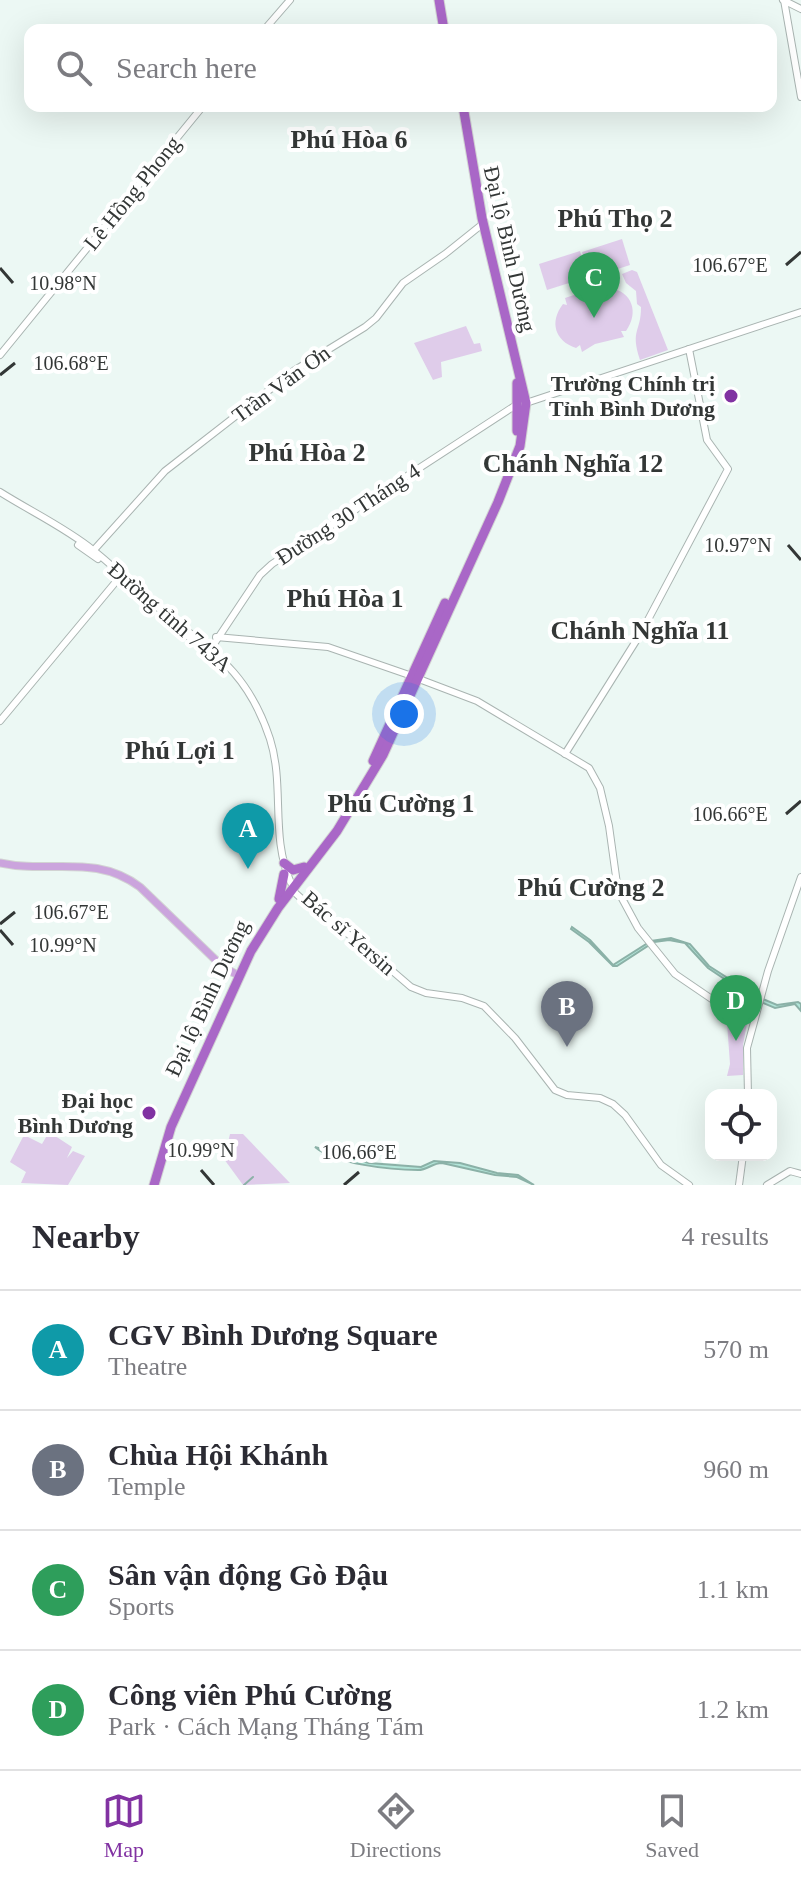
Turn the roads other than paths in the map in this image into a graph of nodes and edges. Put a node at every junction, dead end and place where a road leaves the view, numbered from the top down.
1 (288, 0) edge
2 (441, 0) edge
3 (783, 0) edge
4 (801, 9) edge
5 (268, 24) edge
6 (445, 24) edge
7 (801, 97) edge
8 (196, 112) edge
9 (461, 112) edge
10 (461, 112) edge
11 (480, 228) junction
12 (801, 312) edge
13 (689, 349) junction
14 (0, 353) edge
15 (522, 402) junction
16 (0, 494) edge
17 (94, 553) junction
18 (119, 578) junction
19 (216, 637) junction
20 (209, 651) junction
21 (415, 677) junction
22 (0, 721) edge
23 (563, 753) junction
24 (0, 862) edge
25 (284, 869) junction
26 (303, 873) junction
27 (801, 877) edge
28 (292, 886) junction
29 (302, 896) junction
30 (281, 901) junction
31 (234, 972) junction
32 (754, 1019) junction
33 (748, 1089) edge
34 (742, 1161) edge
35 (801, 1174) edge
36 (672, 1175) junction
37 (151, 1185) edge
38 (669, 1185) edge
39 (689, 1185) edge
40 (739, 1185) edge
41 (767, 1185) edge

1 - 5 street
2 - 6 highway
3 - 4 street
3 - 7 street
8 - 14 street, Lê Hồng Phong
9 - 11 highway, Đại lộ Bình Dương
10 - 15 highway, Đại lộ Bình Dương
11 - 15 highway, Đại lộ Bình Dương
11 - 17 street, Trần Văn Ơn
12 - 13 street, Đường 30 Tháng 4
13 - 15 street, Đường 30 Tháng 4
13 - 23 street
15 - 19 street, Đường 30 Tháng 4
15 - 21 highway, Đại lộ Bình Dương
16 - 17 street, Đường tỉnh 743A
17 - 18 street, Đường tỉnh 743A
17 - 20 street, Đường tỉnh 743A
18 - 20 street, Đường tỉnh 743A
18 - 22 street
19 - 20 street, Đường 30 Tháng 4
19 - 21 street
20 - 25 street, Đường tỉnh 743A
21 - 23 street
21 - 26 highway, Đại lộ Bình Dương
23 - 32 street
24 - 31 main road
25 - 26 highway
25 - 28 street, Đường tỉnh 743A
25 - 30 highway
26 - 28 highway, Đại lộ Bình Dương
26 - 29 highway
27 - 32 street
28 - 29 street, Bác sĩ Yersin
28 - 30 highway, Đại lộ Bình Dương
29 - 30 highway
29 - 36 street, Bác sĩ Yersin
30 - 31 highway, Đại lộ Bình Dương
31 - 37 highway, Đại lộ Bình Dương
31 - 37 highway, Đại lộ Bình Dương
32 - 33 street
34 - 40 street
35 - 41 street
36 - 38 street
36 - 39 street, Bác sĩ Yersin

